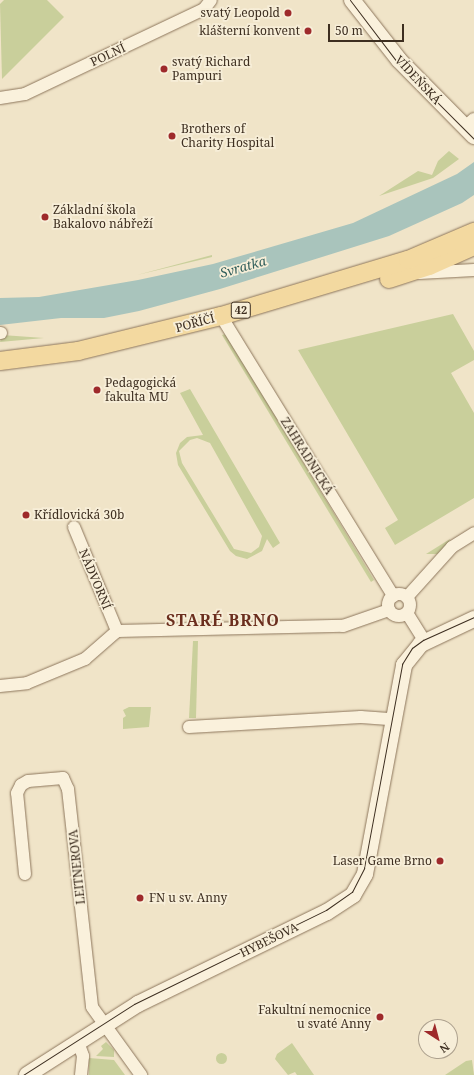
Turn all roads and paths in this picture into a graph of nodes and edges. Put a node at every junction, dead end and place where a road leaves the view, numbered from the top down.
1 (211, 0) edge
2 (352, 0) edge
3 (0, 98) edge
4 (471, 127) edge
5 (474, 232) edge
6 (474, 246) edge
7 (474, 270) edge
8 (412, 272) junction
9 (224, 321) junction
10 (0, 361) edge
11 (0, 373) edge
12 (74, 527) dead end
13 (474, 533) edge
14 (393, 596) junction
15 (407, 597) junction
16 (389, 610) junction
17 (407, 613) junction
18 (474, 619) edge
19 (117, 631) junction
20 (425, 642) junction
21 (0, 686) edge
22 (392, 719) junction
23 (189, 727) dead end
24 (25, 874) dead end
25 (104, 1025) junction
26 (78, 1042) junction
27 (27, 1075) edge
28 (81, 1075) edge
29 (141, 1075) edge

1 - 3 street, POLNÍ
2 - 4 street, VÍDEŇSKÁ
5 - 9 main road, POŘÍČÍ / 42
6 - 8 main road, POŘÍČÍ / 42
7 - 8 street, POŘÍČÍ
8 - 9 main road, POŘÍČÍ / 42
9 - 10 main road, POŘÍČÍ / 42
9 - 11 main road, POŘÍČÍ / 42
9 - 14 street, ZAHRADNICKÁ
12 - 19 street, NÁDVORNÍ
13 - 15 street
14 - 15 street
14 - 16 street
15 - 17 street
16 - 17 street
16 - 19 street
17 - 20 street
18 - 20 street, HYBEŠOVA
19 - 21 street
20 - 22 street, HYBEŠOVA
22 - 23 street
22 - 25 street, HYBEŠOVA
24 - 25 street, LEITNEROVA
25 - 26 street, HYBEŠOVA
25 - 29 street, LEITNEROVA
26 - 27 street, HYBEŠOVA
26 - 28 street

